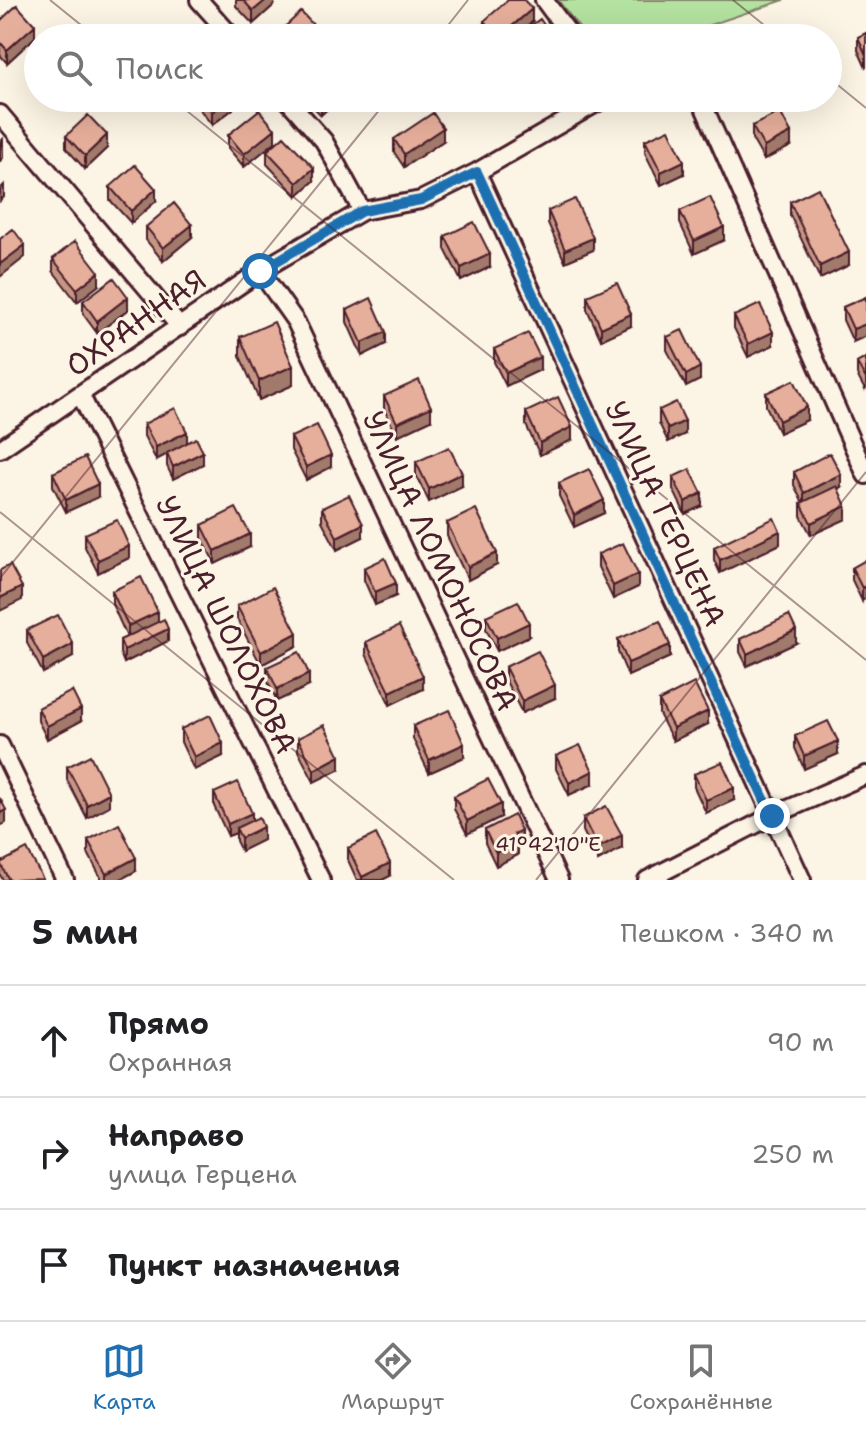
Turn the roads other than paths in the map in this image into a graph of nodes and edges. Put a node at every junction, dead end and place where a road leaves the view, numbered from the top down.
1 (199, 0) edge
2 (544, 0) edge
3 (220, 24) edge
4 (562, 24) edge
5 (298, 112) edge
6 (572, 112) edge
7 (706, 112) edge
8 (0, 114) edge
9 (477, 172) junction
10 (362, 211) junction
11 (260, 271) junction
12 (180, 327) junction
13 (81, 396) junction
14 (0, 449) edge
15 (866, 475) edge
16 (0, 745) edge
17 (866, 775) edge
18 (772, 816) junction
19 (65, 880) edge
20 (321, 880) edge
21 (559, 880) edge
22 (647, 880) edge
23 (802, 880) edge

1 - 3 street
2 - 4 street
5 - 10 street
6 - 9 street, ОХРАННАЯ
7 - 15 street
8 - 12 street
9 - 10 street, ОХРАННАЯ
9 - 18 street, УЛИЦА ГЕРЦЕНА
10 - 11 street, ОХРАННАЯ
11 - 12 street, ОХРАННАЯ
11 - 21 street, УЛИЦА ЛОМОНОСОВА
12 - 13 street, ОХРАННАЯ
13 - 14 street, ОХРАННАЯ
13 - 20 street, УЛИЦА ШОЛОХОВА
16 - 19 street
17 - 18 street
18 - 22 street
18 - 23 street, УЛИЦА ГЕРЦЕНА

